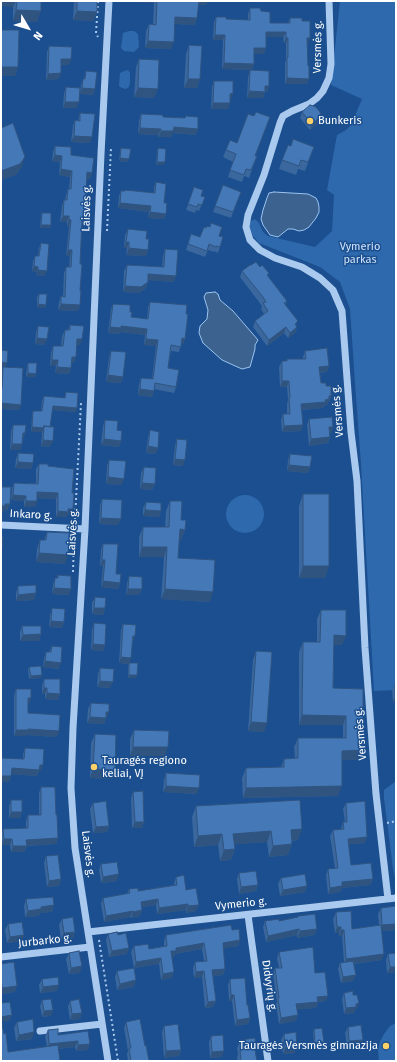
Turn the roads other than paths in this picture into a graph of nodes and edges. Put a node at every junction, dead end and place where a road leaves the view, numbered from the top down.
1 (109, 1) edge
2 (329, 1) edge
3 (1, 525) edge
4 (84, 529) junction
5 (396, 898) edge
6 (388, 899) junction
7 (248, 915) junction
8 (88, 932) junction
9 (90, 947) junction
10 (1, 957) edge
11 (102, 1024) junction
12 (40, 1031) dead end
13 (108, 1061) edge
14 (268, 1061) edge

1 - 4 street, Laisvės g.
2 - 6 street, Versmės g.
3 - 4 street, Inkaro g.
4 - 8 street, Laisvės g.
5 - 6 street, Vymerio g.
6 - 7 street, Vymerio g.
7 - 8 street, Vymerio g.
7 - 14 street, Didvyrių g.
8 - 9 street, Laisvės g.
9 - 10 street, Jurbarko g.
9 - 11 street, Laisvės g.
11 - 12 street
11 - 13 street, Laisvės g.

